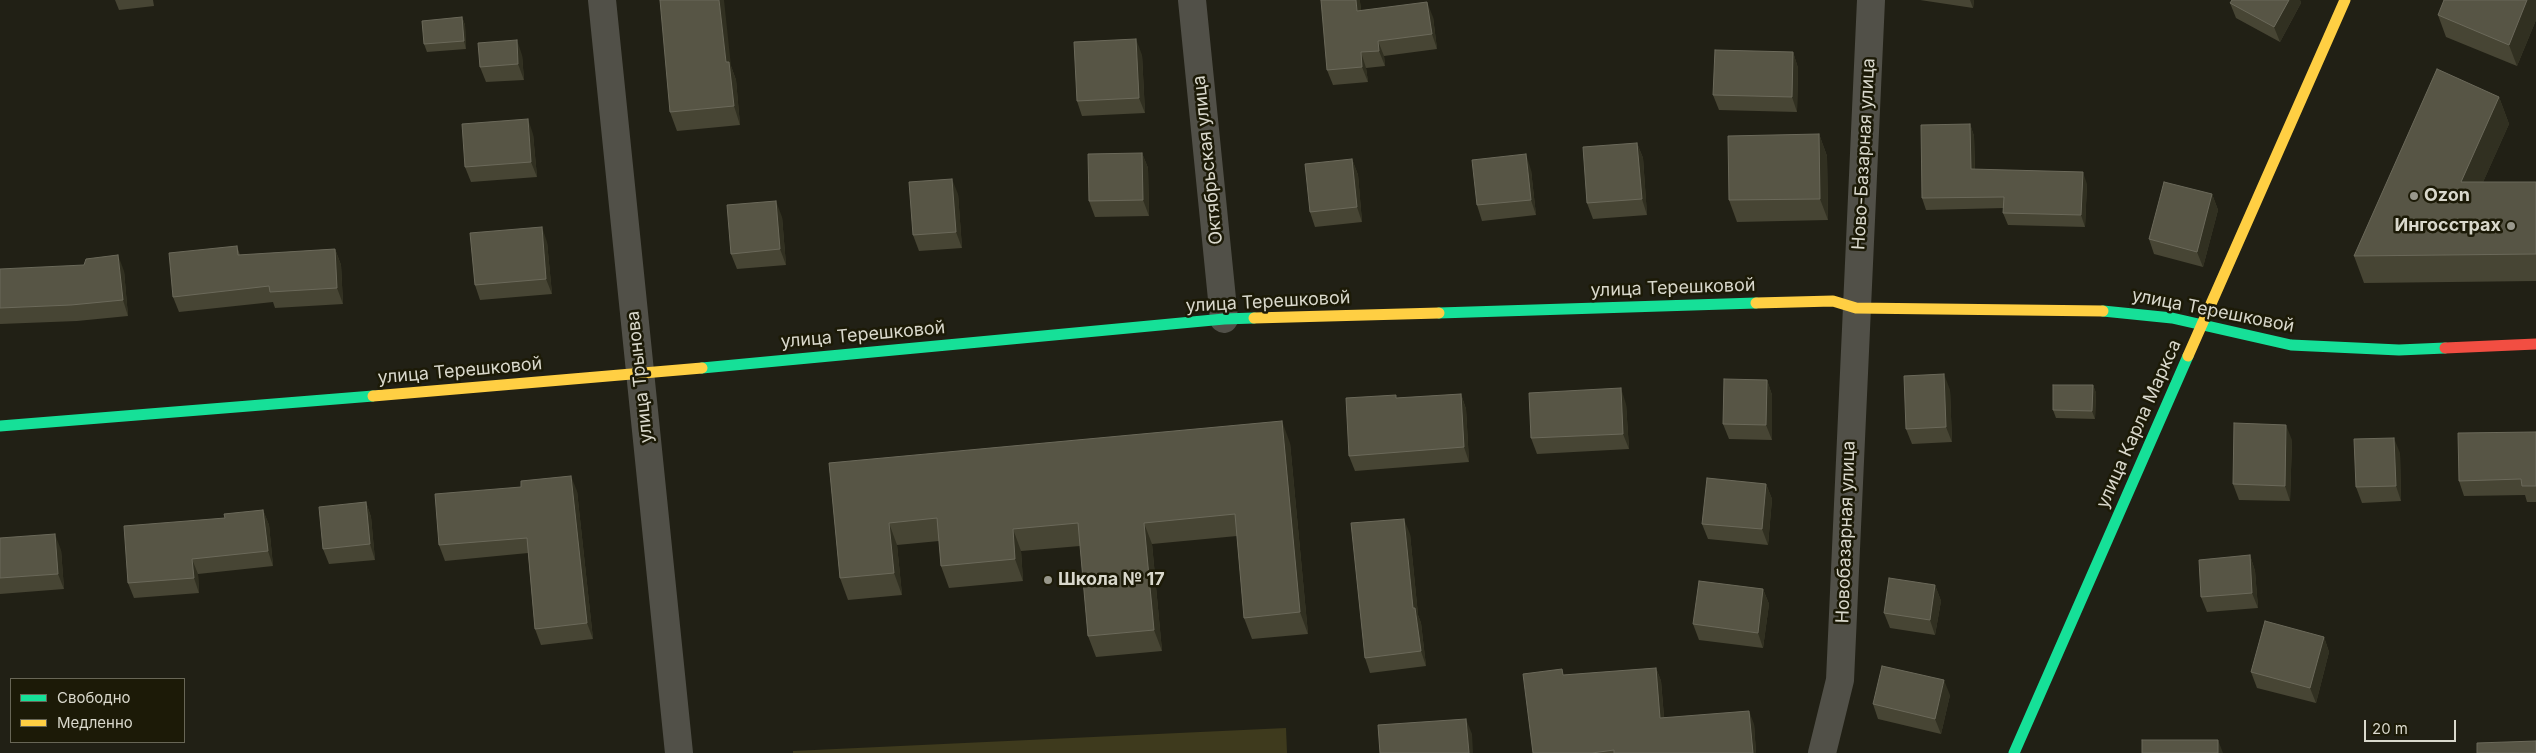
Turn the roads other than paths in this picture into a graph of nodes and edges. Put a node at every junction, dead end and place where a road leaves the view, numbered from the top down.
1 (602, 0) edge
2 (1192, 0) edge
3 (1872, 0) edge
4 (2345, 0) edge
5 (1856, 308) junction
6 (1224, 319) junction
7 (2202, 326) junction
8 (2536, 344) edge
9 (640, 374) junction
10 (0, 426) edge
11 (679, 753) edge
12 (1822, 753) edge
13 (2014, 753) edge

1 - 9 street, улица Трынова
2 - 6 street, Октябрьская улица
3 - 5 street, Ново-Базарная улица
4 - 7 street, улица Карла Маркса
5 - 6 street, улица Терешковой
5 - 7 street, улица Терешковой
5 - 12 street, Новобазарная улица
6 - 9 street, улица Терешковой
7 - 8 street, улица Терешковой
7 - 13 street, улица Карла Маркса
9 - 10 street, улица Терешковой
9 - 11 street, улица Трынова

